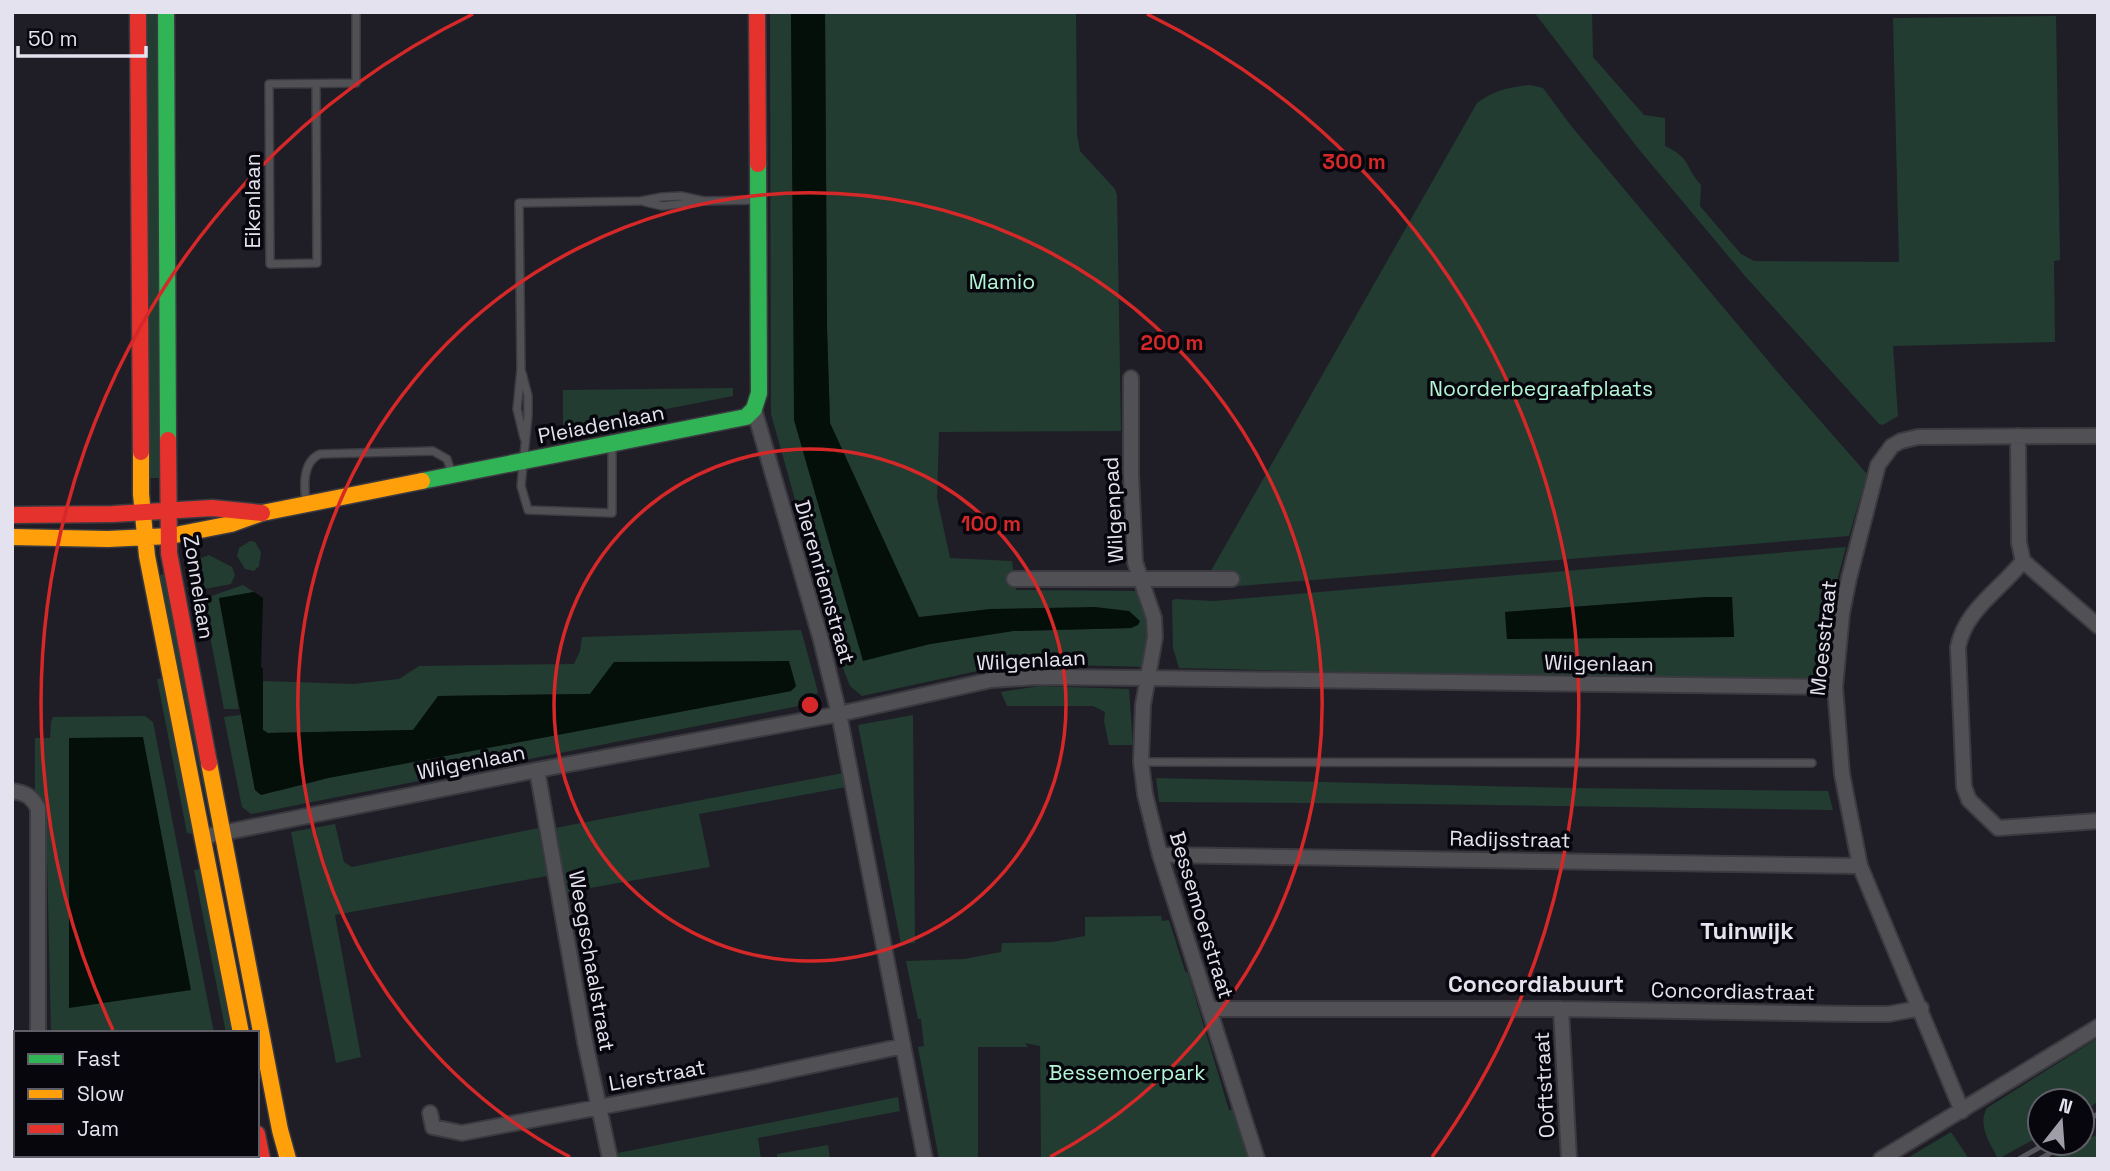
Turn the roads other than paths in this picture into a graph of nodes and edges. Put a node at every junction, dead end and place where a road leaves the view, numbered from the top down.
1 (138, 12) edge
2 (166, 12) edge
3 (356, 12) edge
4 (757, 12) edge
5 (316, 84) junction
6 (757, 200) junction
7 (1132, 378) dead end
8 (754, 409) junction
9 (2018, 436) junction
10 (2098, 436) edge
11 (612, 443) junction
12 (522, 461) junction
13 (452, 475) junction
14 (306, 503) junction
15 (168, 510) junction
16 (143, 511) junction
17 (262, 513) junction
18 (12, 515) edge
19 (12, 537) edge
20 (169, 537) junction
21 (146, 539) junction
22 (2023, 561) junction
23 (1014, 579) dead end
24 (1232, 579) dead end
25 (1140, 580) junction
26 (2098, 626) edge
27 (1146, 678) junction
28 (1835, 687) junction
29 (838, 713) junction
30 (1141, 762) junction
31 (1812, 763) dead end
32 (537, 770) junction
33 (18, 792) edge
34 (2098, 821) edge
35 (222, 832) junction
36 (202, 836) junction
37 (1160, 855) junction
38 (1860, 866) junction
39 (1921, 1008) junction
40 (1209, 1009) junction
41 (1561, 1009) junction
42 (2098, 1027) edge
43 (37, 1031) edge
44 (241, 1031) edge
45 (903, 1046) junction
46 (598, 1107) junction
47 (1962, 1111) junction
48 (430, 1113) dead end
49 (288, 1159) edge
50 (610, 1159) edge
51 (925, 1159) edge
52 (1257, 1159) edge
53 (1569, 1159) edge
54 (1881, 1159) edge

1 - 16 street, Zonnelaan
2 - 15 street, Zonnelaan
3 - 5 lane, Eikenlaan
4 - 6 street, Dierenriemstraat
5 - 5 lane, Eikenlaan
6 - 8 street, Dierenriemstraat
6 - 12 lane
7 - 25 street, Wilgenpad
8 - 11 street, Pleiadenlaan
8 - 29 street, Dierenriemstraat
9 - 10 street, Moesstraat
9 - 22 street
9 - 28 street, Moesstraat
11 - 12 street, Pleiadenlaan
11 - 12 lane
12 - 13 street, Pleiadenlaan
13 - 14 street, Pleiadenlaan
13 - 14 lane
14 - 17 street, Pleiadenlaan
15 - 16 street, Pleiadenlaan
15 - 17 street, Pleiadenlaan
15 - 20 street, Zonnelaan
16 - 18 street, Pleiadenlaan
16 - 21 street, Zonnelaan
17 - 20 street, Pleiadenlaan
19 - 21 street, Pleiadenlaan
20 - 21 street, Pleiadenlaan
20 - 35 street, Zonnelaan
21 - 36 street, Zonnelaan
22 - 26 street
22 - 34 street
23 - 25 street
24 - 25 street
25 - 27 street, Wilgenpad
27 - 28 street, Wilgenlaan
27 - 29 street, Wilgenlaan
27 - 30 street, Bessemoerstraat
28 - 38 street, Moesstraat
29 - 32 street, Wilgenlaan
29 - 45 street, Dierenriemstraat
30 - 31 lane
30 - 37 street, Bessemoerstraat
32 - 35 street, Wilgenlaan
32 - 46 street, Weegschaalstraat
33 - 43 street
35 - 36 street, Wilgenlaan
35 - 49 street, Zonnelaan
36 - 44 street, Zonnelaan
37 - 38 street, Radijsstraat
37 - 40 street, Bessemoerstraat
38 - 39 street, Moesstraat
39 - 41 street, Concordiastraat
39 - 47 street, Moesstraat
40 - 41 street, Concordiastraat
40 - 52 street, Bessemoerstraat
41 - 53 street, Ooftstraat
42 - 47 street
45 - 46 street, Lierstraat
45 - 51 street, Dierenriemstraat
46 - 48 street, Lierstraat
46 - 50 street, Weegschaalstraat
47 - 54 street

